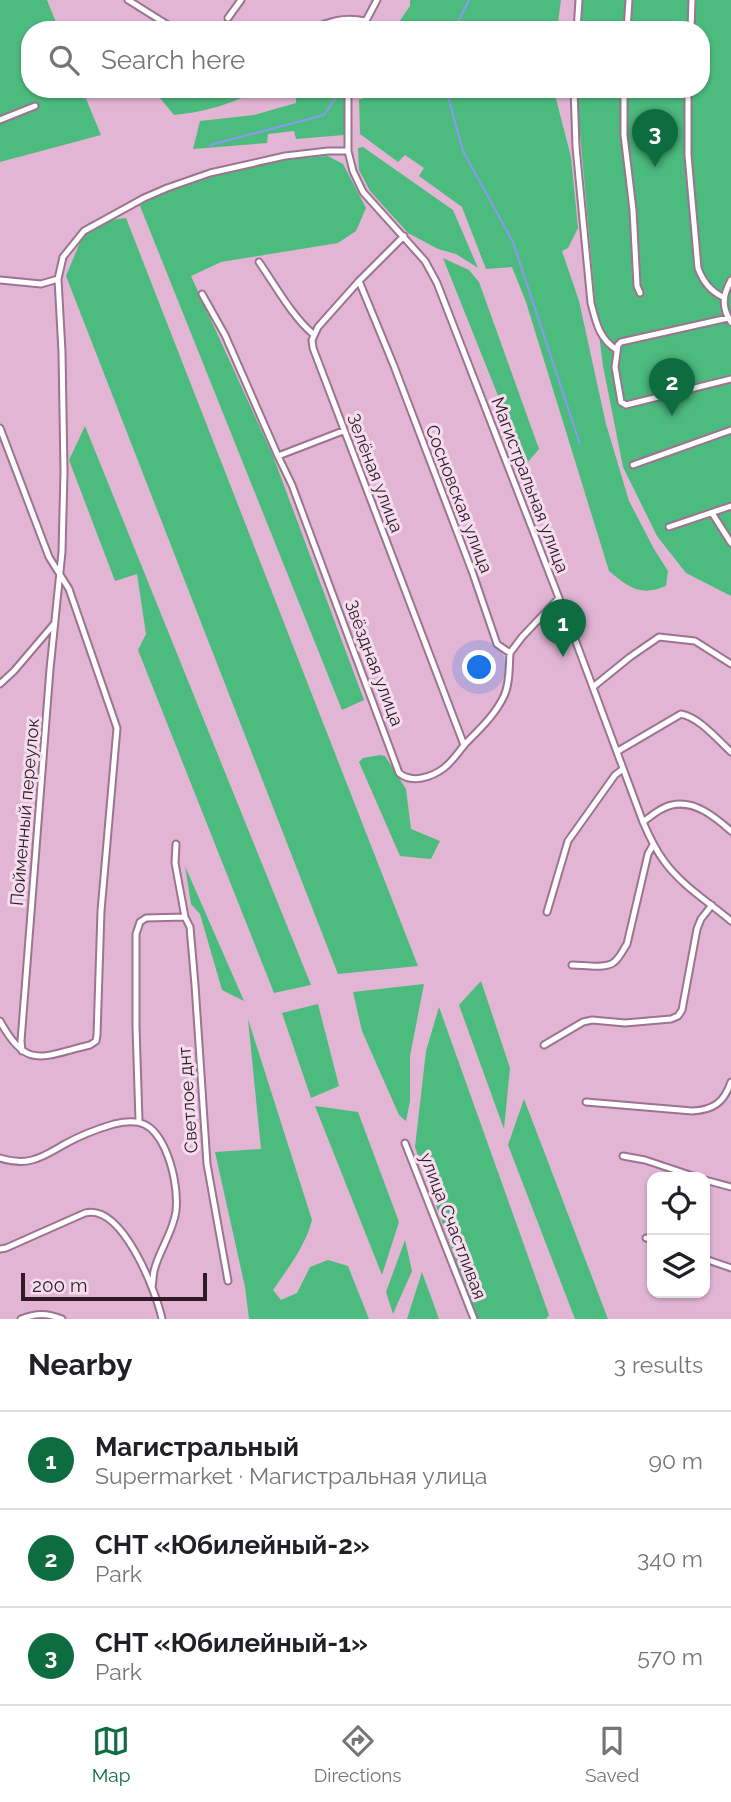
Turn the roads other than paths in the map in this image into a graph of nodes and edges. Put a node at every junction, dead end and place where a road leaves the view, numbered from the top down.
1 (128, 0) edge
2 (241, 0) edge
3 (377, 0) edge
4 (579, 0) edge
5 (629, 0) edge
6 (692, 0) edge
7 (228, 18) dead end
8 (161, 21) edge
9 (334, 21) edge
10 (365, 21) joint
11 (578, 21) edge
12 (627, 21) edge
13 (691, 21) edge
14 (349, 98) edge
15 (574, 98) edge
16 (624, 98) edge
17 (688, 98) edge
18 (35, 106) dead end
19 (0, 120) edge
20 (348, 151) junction
21 (404, 236) junction
22 (259, 262) dead end
23 (58, 279) junction
24 (0, 280) edge
25 (731, 280) edge
26 (359, 281) junction
27 (640, 293) dead end
28 (202, 295) dead end
29 (723, 297) junction
30 (729, 320) edge
31 (313, 334) junction
32 (617, 350) junction
33 (731, 379) edge
34 (0, 428) edge
35 (731, 430) edge
36 (343, 431) junction
37 (278, 456) junction
38 (633, 465) dead end
39 (731, 506) edge
40 (712, 513) junction
41 (668, 527) dead end
42 (731, 543) edge
43 (59, 575) junction
44 (559, 598) junction
45 (55, 623) junction
46 (510, 653) junction
47 (731, 664) edge
48 (0, 684) edge
49 (593, 687) junction
50 (464, 745) junction
51 (618, 751) junction
52 (731, 752) edge
53 (623, 769) junction
54 (643, 822) junction
55 (731, 831) edge
56 (176, 844) dead end
57 (653, 845) junction
58 (712, 905) junction
59 (547, 912) dead end
60 (185, 917) junction
61 (731, 921) edge
62 (572, 965) dead end
63 (0, 1021) edge
64 (544, 1045) dead end
65 (22, 1051) junction
66 (731, 1082) edge
67 (586, 1102) dead end
68 (139, 1121) junction
69 (405, 1143) dead end
70 (623, 1156) dead end
71 (0, 1158) edge
72 (681, 1172) edge
73 (710, 1181) edge
74 (731, 1187) edge
75 (0, 1249) edge
76 (710, 1261) edge
77 (731, 1268) edge
78 (228, 1281) dead end
79 (152, 1287) junction
80 (21, 1319) edge
81 (62, 1319) edge
82 (162, 1319) edge
83 (474, 1319) edge

1 - 8 street
2 - 7 street
3 - 10 street
4 - 11 street
5 - 12 street
6 - 13 street
9 - 10 street
14 - 20 street, Магистральная улица
15 - 32 street
16 - 27 street
17 - 29 street
18 - 19 street
20 - 21 street, Магистральная улица
20 - 23 street
21 - 26 street
21 - 44 street, Магистральная улица
22 - 31 street
23 - 24 street
23 - 43 street, Пойменный переулок
25 - 29 street
26 - 31 street
26 - 46 street, Сосновская улица
28 - 37 street
29 - 30 street
30 - 32 street
31 - 36 street, Зелёная улица
32 - 33 street
34 - 43 street
35 - 38 street
36 - 37 street
36 - 50 street, Зелёная улица
37 - 50 street, Звёздная улица
39 - 40 street
40 - 41 street
40 - 42 street
43 - 45 street, Пойменный переулок
43 - 65 street
44 - 46 street
44 - 49 street, Магистральная улица
45 - 48 street
45 - 65 street, Пойменный переулок
46 - 50 street, Звёздная улица
47 - 49 street
49 - 51 street, Магистральная улица
51 - 52 street
51 - 53 street, Магистральная улица
53 - 54 street, Магистральная улица
53 - 59 street
54 - 55 street
54 - 57 street, Магистральная улица
56 - 60 street, Светлое днт
57 - 58 street, Магистральная улица
57 - 62 street
58 - 61 street, Магистральная улица
58 - 64 street
60 - 68 street
60 - 78 street, Светлое днт
63 - 65 street
66 - 67 street
68 - 71 street
68 - 79 street
69 - 83 street, улица Счастливая
70 - 72 street
73 - 74 street
75 - 79 street
76 - 77 street
79 - 82 street
80 - 81 street

